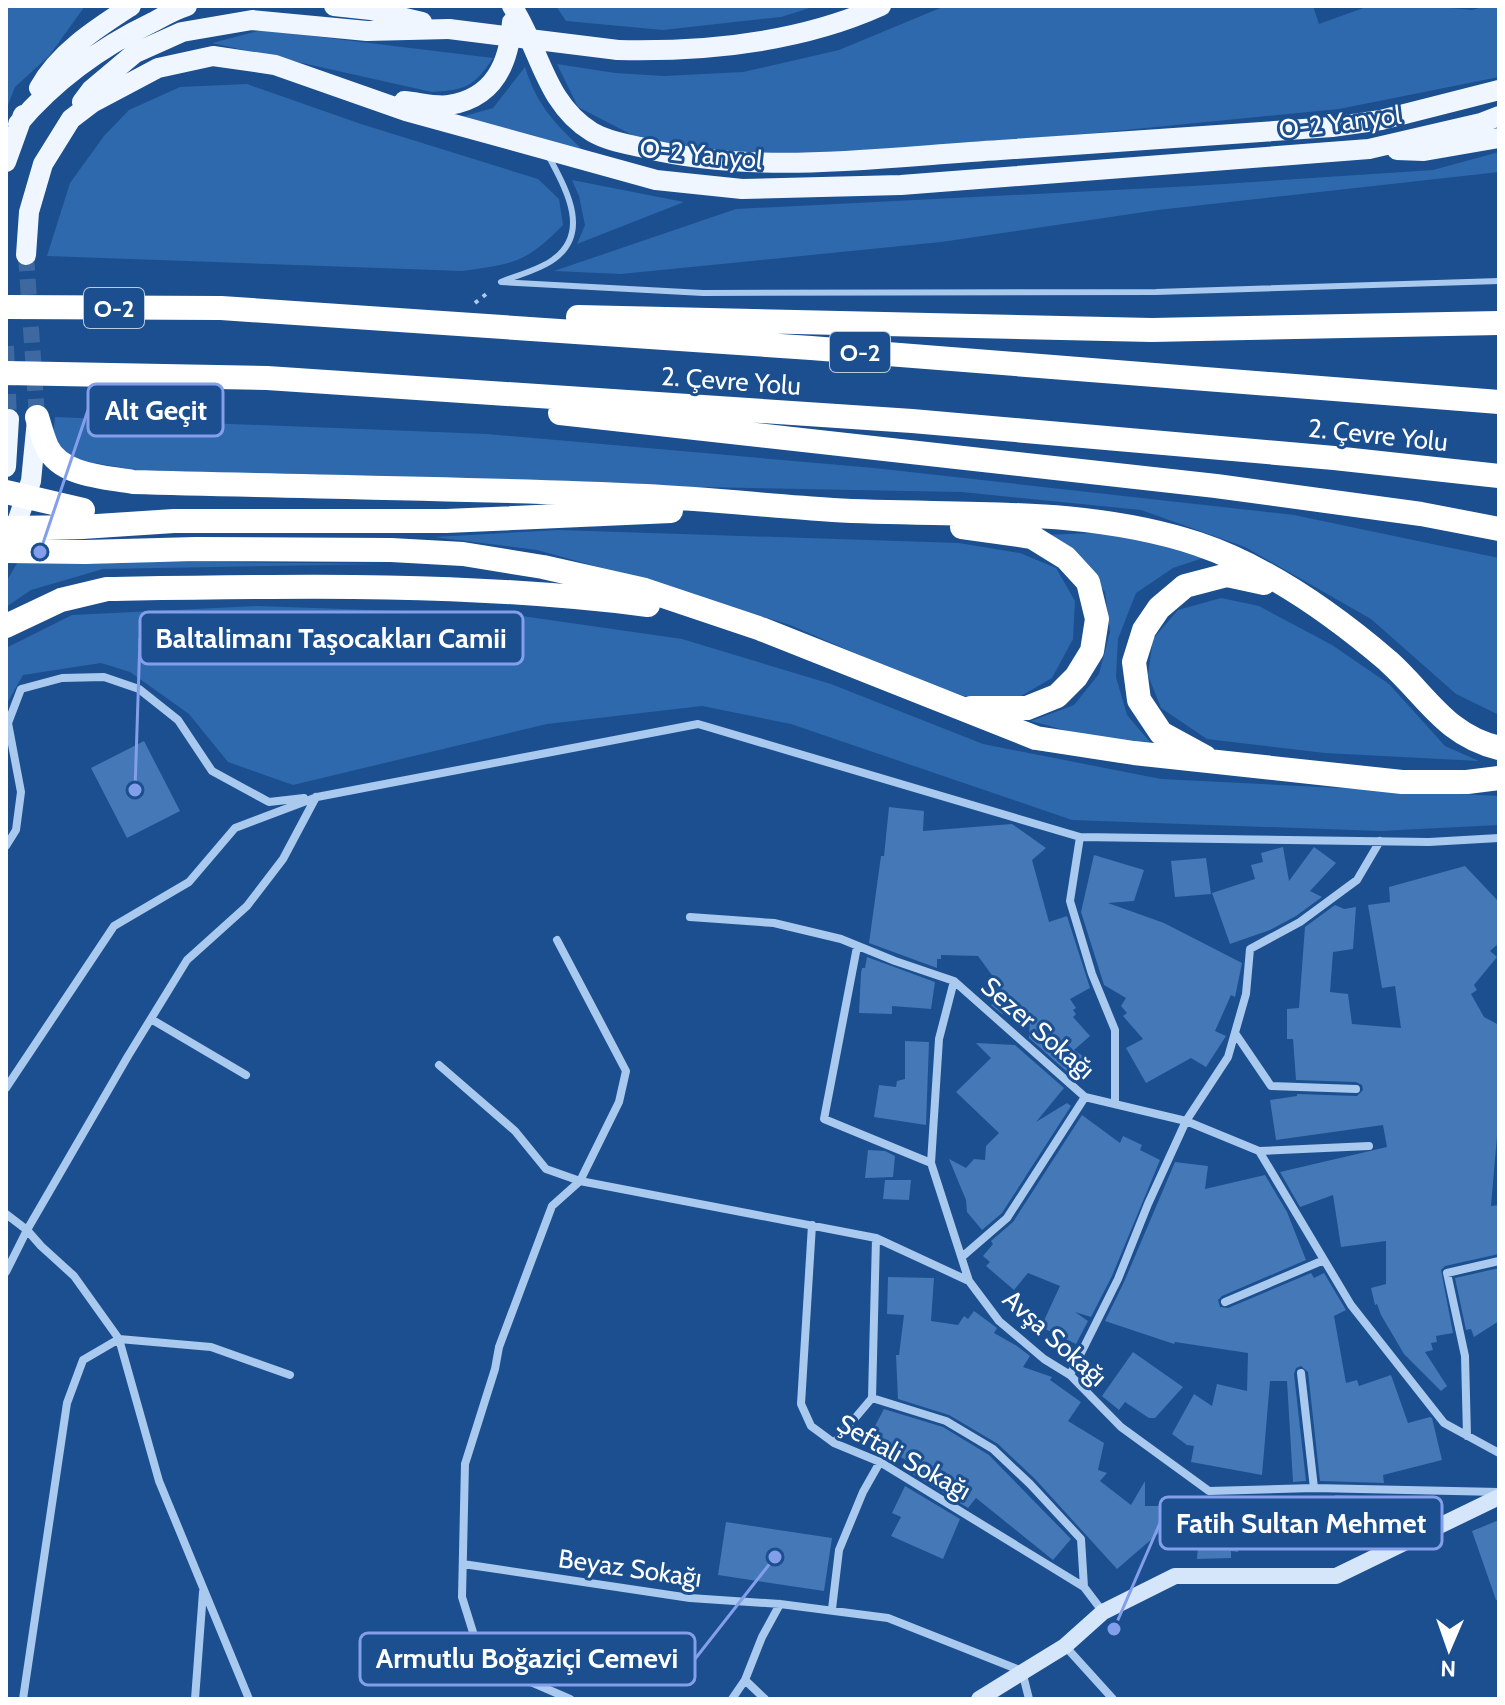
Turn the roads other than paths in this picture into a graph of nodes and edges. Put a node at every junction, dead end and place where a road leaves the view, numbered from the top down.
1 (109, 6) edge
2 (131, 6) edge
3 (187, 6) edge
4 (334, 6) edge
5 (881, 6) edge
6 (512, 7) edge
7 (449, 29) junction
8 (92, 31) junction
9 (1499, 90) edge
10 (368, 98) junction
11 (1499, 116) edge
12 (71, 119) junction
13 (18, 124) junction
14 (1499, 138) edge
15 (1369, 149) junction
16 (545, 150) junction
17 (6, 162) edge
18 (26, 255) tunnel mouth
19 (1499, 281) edge
20 (6, 307) edge
21 (221, 308) junction
22 (1499, 323) edge
23 (6, 373) edge
24 (267, 378) junction
25 (1499, 402) edge
26 (37, 417) joint
27 (8, 421) edge
28 (6, 467) edge
29 (1499, 476) edge
30 (6, 492) edge
31 (769, 504) junction
32 (833, 510) junction
33 (83, 518) junction
34 (6, 528) edge
35 (1499, 529) edge
36 (6, 553) edge
37 (1310, 603) junction
38 (713, 613) junction
39 (6, 626) edge
40 (1416, 691) junction
41 (953, 706) junction
42 (1499, 734) edge
43 (1499, 748) edge
44 (1216, 762) junction
45 (1499, 781) edge
46 (317, 797) junction
47 (1080, 837) junction
48 (1499, 838) edge
49 (1380, 841) junction
50 (6, 846) edge
51 (690, 917) dead end
52 (557, 940) dead end
53 (857, 947) junction
54 (954, 981) junction
55 (151, 1019) junction
56 (1235, 1033) junction
57 (439, 1065) dead end
58 (246, 1075) dead end
59 (6, 1088) edge
60 (1356, 1089) dead end
61 (1085, 1097) junction
62 (1115, 1103) junction
63 (1186, 1121) junction
64 (1369, 1146) dead end
65 (1259, 1151) junction
66 (931, 1163) junction
67 (580, 1181) junction
68 (6, 1214) edge
69 (812, 1225) junction
70 (27, 1230) junction
71 (876, 1238) junction
72 (963, 1256) junction
73 (1324, 1260) junction
74 (1499, 1261) edge
75 (6, 1272) edge
76 (969, 1281) junction
77 (1225, 1302) dead end
78 (119, 1339) junction
79 (1301, 1373) dead end
80 (290, 1375) dead end
81 (1070, 1375) junction
82 (872, 1398) junction
83 (1467, 1436) junction
84 (834, 1443) junction
85 (1499, 1453) edge
86 (880, 1462) junction
87 (1314, 1488) junction
88 (1499, 1494) edge
89 (463, 1564) junction
90 (1084, 1587) junction
91 (203, 1589) junction
92 (780, 1604) junction
93 (832, 1609) junction
94 (1103, 1612) junction
95 (1065, 1646) junction
96 (1022, 1671) junction
97 (745, 1680) junction
98 (23, 1699) edge
99 (195, 1699) edge
100 (249, 1699) edge
101 (570, 1699) edge
102 (732, 1699) edge
103 (765, 1699) edge
104 (979, 1699) edge
105 (1029, 1699) edge
106 (1113, 1699) edge

1 - 8 main road
2 - 8 main road
3 - 13 main road
4 - 7 main road
5 - 7 main road, bridge
6 - 9 main road
6 - 10 main road
7 - 12 main road
8 - 13 main road
10 - 12 main road, O-2 Yanyol
10 - 16 main road, O-2 Yanyol
11 - 15 main road, O-2 Yanyol
12 - 18 main road, O-2 Yanyol
13 - 17 main road
14 - 15 main road
15 - 16 main road, O-2 Yanyol
16 - 19 lane
20 - 21 highway, 2. Çevre Yolu / O-2
21 - 22 highway
21 - 25 highway, 2. Çevre Yolu / O-2
23 - 24 highway, 2. Çevre Yolu
24 - 29 highway, 2. Çevre Yolu
24 - 35 highway
26 - 31 highway
26 - 36 main road
27 - 28 main road
30 - 33 highway, bridge
31 - 32 highway
31 - 33 highway
32 - 37 highway
32 - 41 highway
33 - 34 highway, bridge
36 - 38 highway, bridge
37 - 40 highway
37 - 44 highway
38 - 39 highway
38 - 41 highway
40 - 42 highway
40 - 43 highway
41 - 44 highway
44 - 45 highway
46 - 47 street
46 - 50 street
46 - 55 street
46 - 59 street
47 - 49 street
47 - 62 street
48 - 49 street
49 - 56 street
51 - 53 street, Sezer Sokağı
52 - 67 street
53 - 54 street, Sezer Sokağı
53 - 66 street
54 - 61 street, Sezer Sokağı
54 - 66 street
55 - 58 street
55 - 70 street
56 - 60 street
56 - 63 street
57 - 67 street, Avşa Sokağı
61 - 62 street, Sezer Sokağı
61 - 72 street
62 - 63 street, Sezer Sokağı
63 - 65 street, Sezer Sokağı
63 - 81 street
64 - 65 street
65 - 73 street
66 - 72 street
67 - 69 street, Avşa Sokağı
67 - 89 street
68 - 70 street
69 - 71 street, Avşa Sokağı
69 - 84 street, Şeftali Sokağı
70 - 75 street
70 - 78 street
71 - 76 street, Avşa Sokağı
71 - 82 street
72 - 76 street
73 - 77 street
73 - 83 street
74 - 83 street
76 - 81 street, Avşa Sokağı
78 - 80 street
78 - 91 street
78 - 98 street
79 - 87 street
81 - 87 street, Avşa Sokağı
82 - 84 street
82 - 90 street
83 - 85 street
84 - 86 street, Şeftali Sokağı
86 - 90 street, Şeftali Sokağı
86 - 93 street
87 - 88 street, Avşa Sokağı
88 - 94 main road
89 - 92 street, Beyaz Sokağı
89 - 101 street
90 - 94 street, Şeftali Sokağı
91 - 99 street
91 - 100 street
92 - 93 street, Beyaz Sokağı
92 - 97 street
93 - 96 street, Beyaz Sokağı
94 - 95 main road
95 - 96 main road
95 - 106 street
96 - 104 main road
96 - 105 street
97 - 102 street
97 - 103 street

